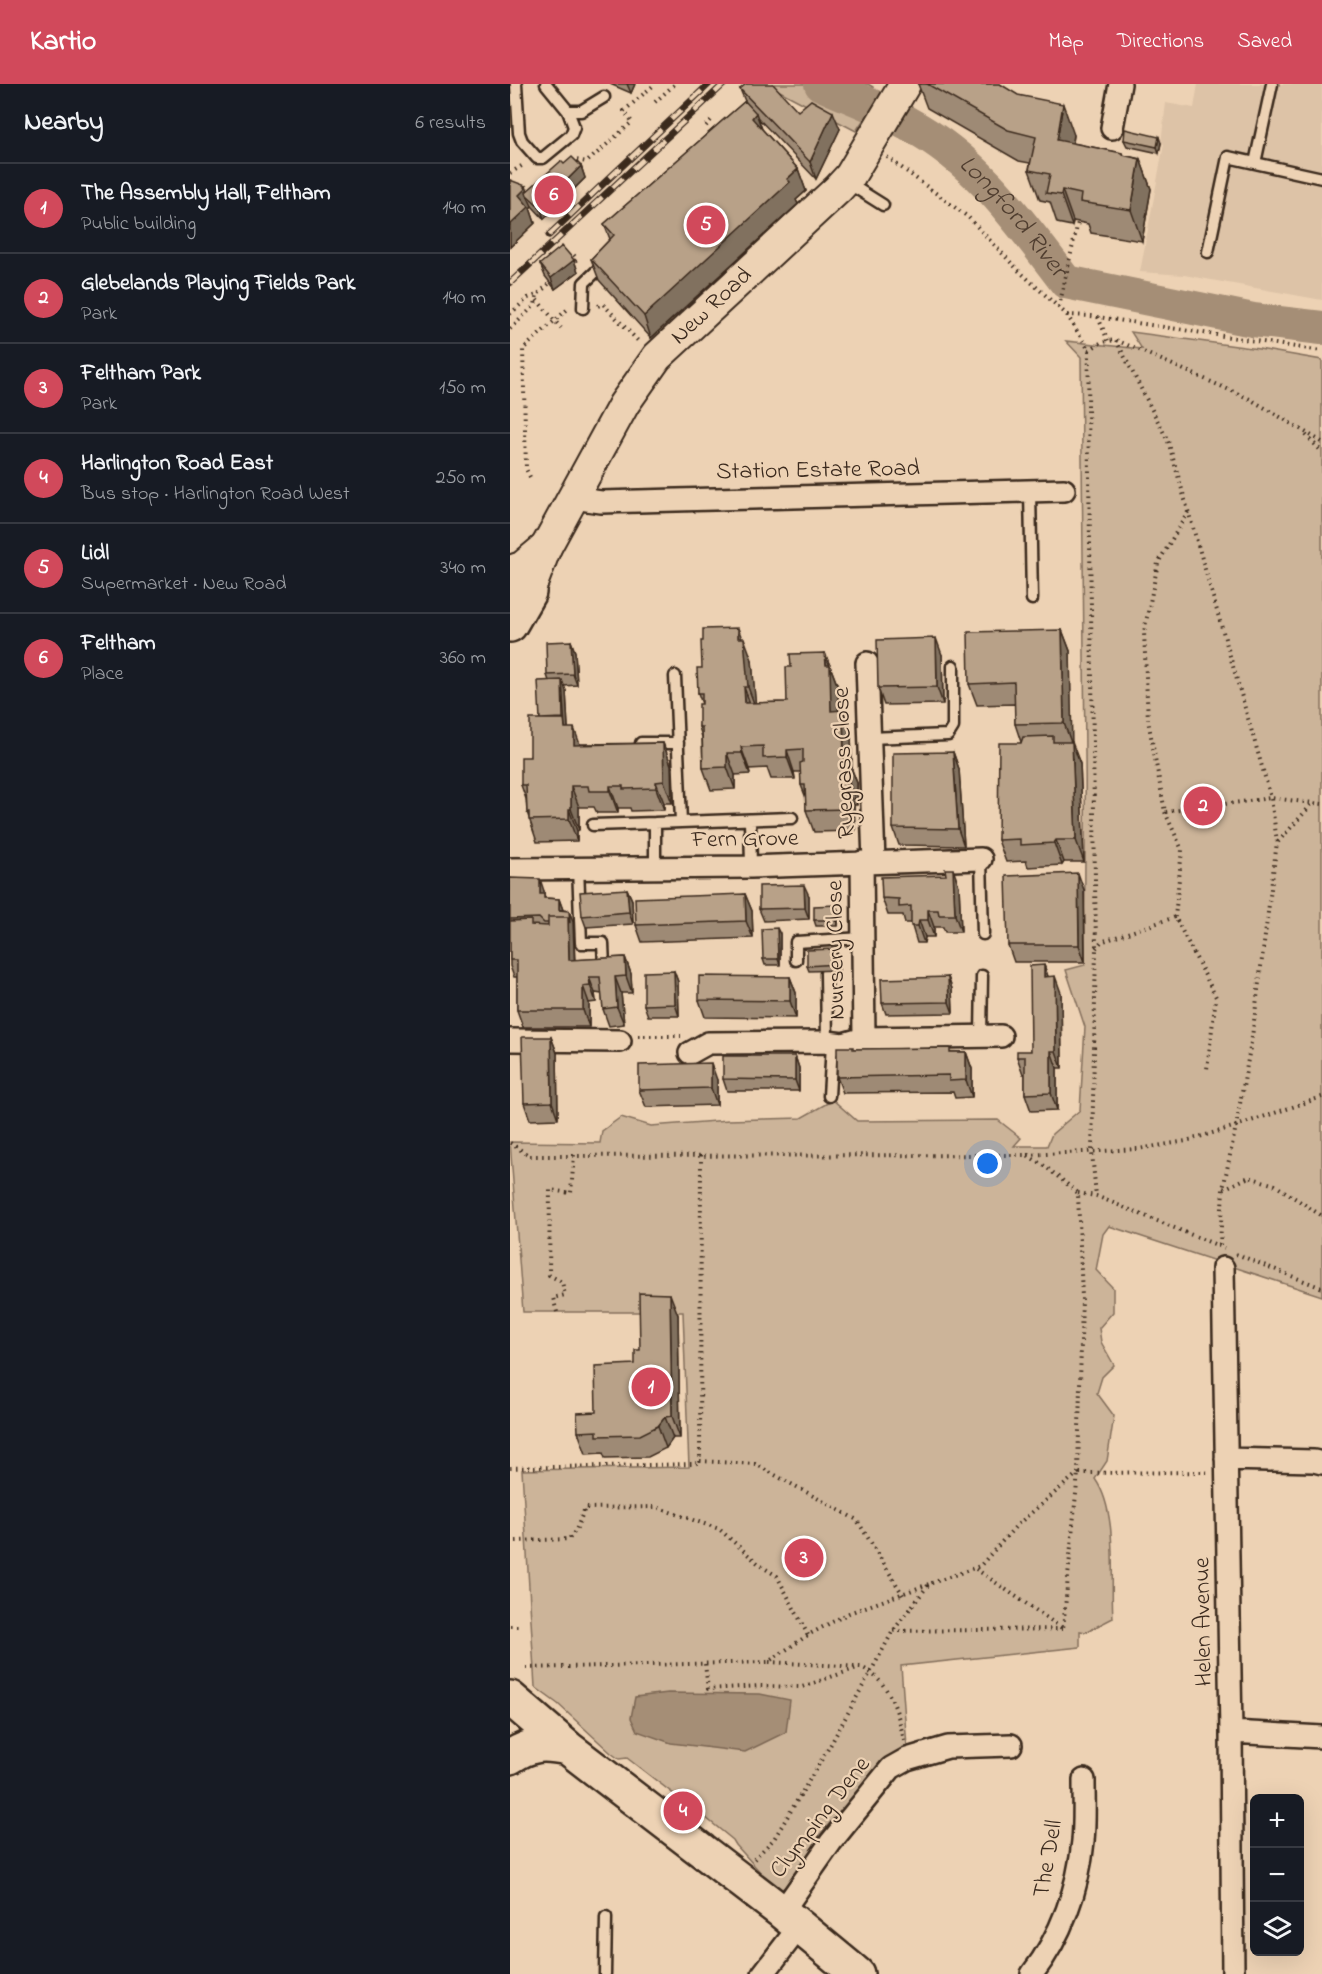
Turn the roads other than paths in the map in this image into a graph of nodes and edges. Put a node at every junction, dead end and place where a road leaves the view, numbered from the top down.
1 (516, 84) edge
2 (546, 84) edge
3 (1120, 84) edge
4 (1272, 84) edge
5 (896, 92) edge
6 (604, 97) dead end
7 (568, 111) junction
8 (1112, 128) dead end
9 (1255, 163) junction
10 (1322, 178) edge
11 (845, 181) junction
12 (883, 206) dead end
13 (618, 252) edge
14 (1208, 252) dead end
15 (583, 303) road end
16 (1064, 490) dead end
17 (1030, 491) junction
18 (575, 494) junction
19 (516, 588) edge
20 (1032, 599) dead end
21 (510, 625) edge
22 (867, 663) dead end
23 (953, 666) dead end
24 (675, 676) dead end
25 (869, 738) junction
26 (641, 743) edge
27 (678, 743) junction
28 (792, 818) dead end
29 (750, 820) junction
30 (681, 822) junction
31 (655, 823) junction
32 (593, 825) dead end
33 (981, 859) joint
34 (868, 862) junction
35 (656, 867) junction
36 (751, 867) junction
37 (578, 868) junction
38 (510, 869) edge
39 (983, 934) dead end
40 (863, 939) junction
41 (796, 960) dead end
42 (604, 967) edge
43 (826, 973) dead end
44 (982, 976) dead end
45 (991, 1036) joint
46 (864, 1038) junction
47 (510, 1040) edge
48 (620, 1041) road end
49 (829, 1043) junction
50 (690, 1053) road end
51 (829, 1096) dead end
52 (1229, 1261) road end
53 (1322, 1463) edge
54 (1226, 1465) junction
55 (510, 1698) edge
56 (1231, 1732) junction
57 (1322, 1737) edge
58 (1011, 1745) dead end
59 (568, 1749) junction
60 (510, 1757) edge
61 (1084, 1780) dead end
62 (606, 1917) dead end
63 (790, 1920) junction
64 (605, 1974) edge
65 (763, 1974) edge
66 (857, 1974) edge
67 (1032, 1974) edge
68 (1233, 1974) edge

1 - 7 lane
2 - 7 lane
3 - 8 street
4 - 9 lane
5 - 11 main road, New Road
6 - 7 lane
9 - 10 lane
9 - 14 lane
11 - 12 lane
11 - 18 main road, New Road
13 - 15 lane
16 - 17 street, Station Estate Road
17 - 18 street, Station Estate Road
17 - 20 lane
18 - 19 main road, New Road
19 - 21 main road
22 - 25 street, Ryegrass Close
23 - 25 lane
24 - 27 lane
25 - 34 street, Ryegrass Close
26 - 27 lane
27 - 30 lane
28 - 29 lane
29 - 30 lane
29 - 36 lane
30 - 31 lane
31 - 32 lane
31 - 35 lane
33 - 34 street, Fern Grove
33 - 39 lane
34 - 36 street, Fern Grove
34 - 40 street, Nursery Close
35 - 36 street, Fern Grove
35 - 37 street, Fern Grove
37 - 38 street, Fern Grove
37 - 42 lane
40 - 41 lane
40 - 46 street, Nursery Close
43 - 49 lane
44 - 45 lane
45 - 46 street, Nursery Close
46 - 49 street, Nursery Close
47 - 48 street
49 - 50 street, Nursery Close
49 - 51 lane
52 - 54 street, Helen Avenue
53 - 54 street
54 - 56 street, Helen Avenue
55 - 59 main road
56 - 57 street
56 - 68 street, Helen Avenue
58 - 63 street, Clymping Dene
59 - 60 main road
59 - 63 main road
61 - 67 street, The Dell
62 - 64 lane
63 - 65 street, Clymping Dene
63 - 66 main road

